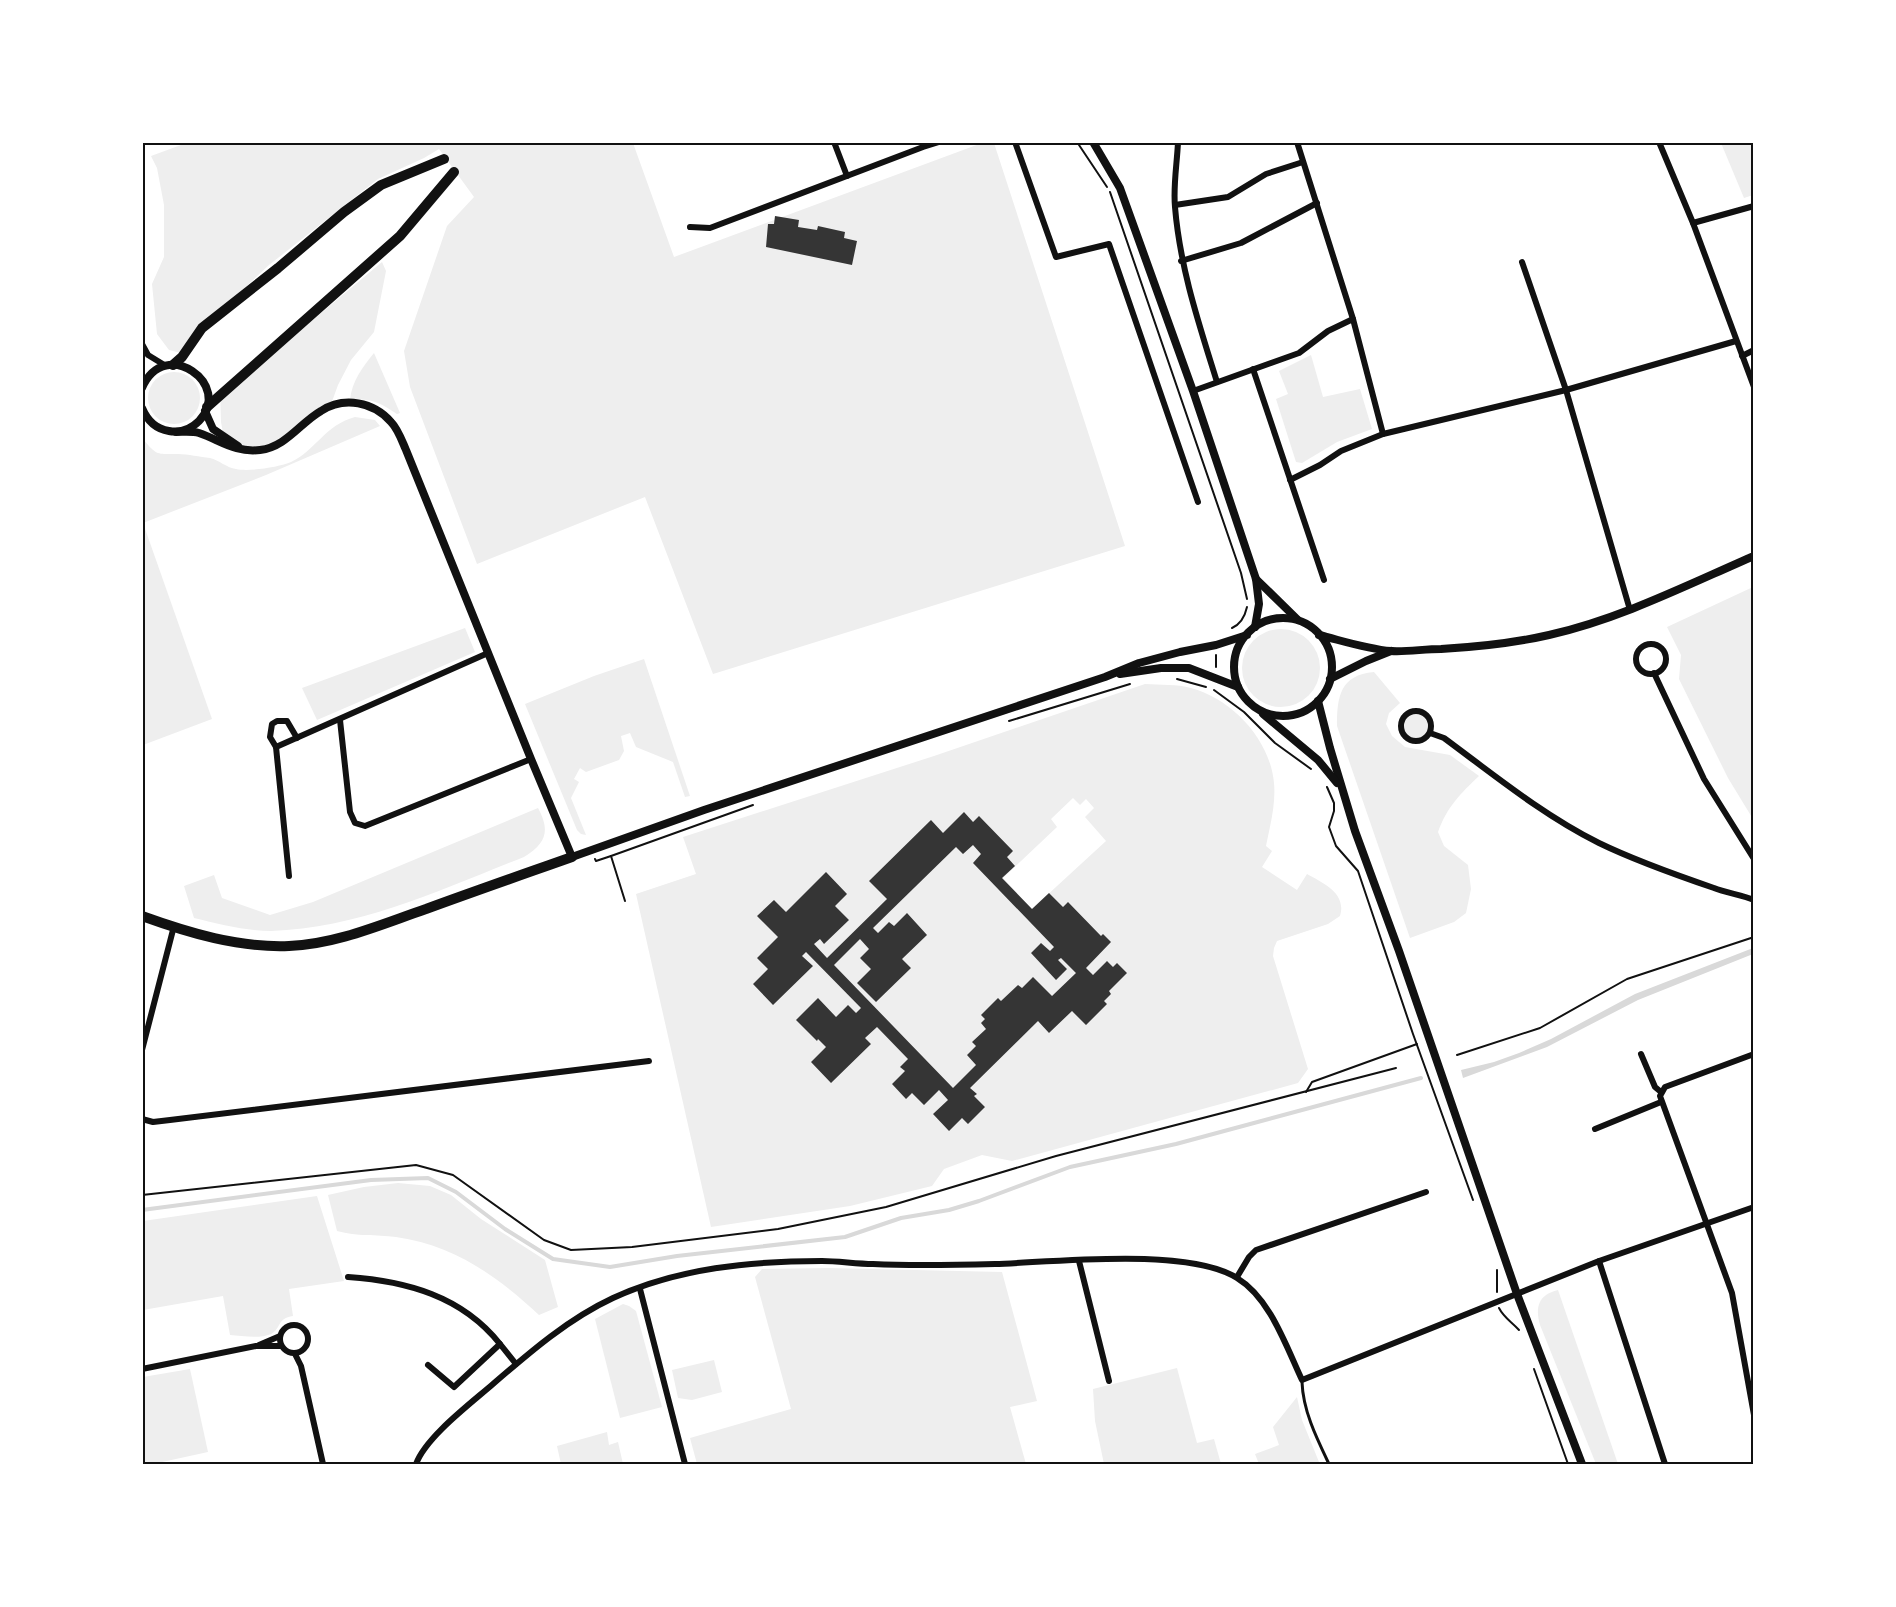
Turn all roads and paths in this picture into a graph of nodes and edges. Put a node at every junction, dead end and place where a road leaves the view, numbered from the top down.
1 (834, 142) edge
2 (939, 142) edge
3 (1015, 142) edge
4 (1077, 142) edge
5 (1093, 142) edge
6 (1178, 142) edge
7 (1297, 142) edge
8 (1659, 142) edge
9 (441, 161) dead end
10 (1303, 162) junction
11 (454, 172) dead end
12 (847, 176) junction
13 (142, 197) edge
14 (1317, 203) junction
15 (1175, 205) junction
16 (1754, 206) edge
17 (1693, 223) junction
18 (690, 227) dead end
19 (142, 239) edge
20 (1181, 261) junction
21 (1521, 262) dead end
22 (1353, 319) junction
23 (1736, 341) junction
24 (142, 344) edge
25 (1754, 351) edge
26 (1742, 356) junction
27 (169, 365) junction
28 (1253, 369) junction
29 (1217, 382) junction
30 (1754, 387) edge
31 (142, 388) edge
32 (1566, 390) junction
33 (1193, 391) junction
34 (142, 408) edge
35 (206, 409) junction
36 (176, 432) junction
37 (1383, 434) junction
38 (241, 448) junction
39 (1290, 480) junction
40 (1198, 502) dead end
41 (1754, 556) edge
42 (1256, 579) junction
43 (1324, 580) dead end
44 (1630, 610) junction
45 (1300, 622) junction
46 (1256, 627) junction
47 (1225, 631) dead end
48 (1247, 635) junction
49 (1319, 635) junction
50 (1216, 645) junction
51 (1391, 651) junction
52 (1180, 652) junction
53 (488, 653) junction
54 (1189, 668) junction
55 (1654, 673) junction
56 (1105, 677) junction
57 (1216, 677) junction
58 (1170, 678) dead end
59 (1330, 680) junction
60 (1132, 683) dead end
61 (1238, 687) junction
62 (1212, 688) junction
63 (1318, 701) junction
64 (1258, 710) junction
65 (340, 720) junction
66 (999, 723) dead end
67 (1430, 733) junction
68 (297, 738) junction
69 (276, 747) junction
70 (531, 759) junction
71 (1312, 770) dead end
72 (1325, 785) dead end
73 (1344, 795) junction
74 (763, 802) dead end
75 (572, 856) junction
76 (1754, 859) edge
77 (289, 876) dead end
78 (1752, 897) edge
79 (625, 901) dead end
80 (142, 916) edge
81 (174, 926) junction
82 (1754, 938) edge
83 (1417, 1044) junction
84 (142, 1050) edge
85 (1641, 1054) dead end
86 (1754, 1054) edge
87 (1457, 1055) dead end
88 (649, 1061) dead end
89 (1396, 1068) dead end
90 (1306, 1092) junction
91 (1661, 1092) junction
92 (1661, 1101) junction
93 (142, 1119) edge
94 (1595, 1129) dead end
95 (1426, 1192) dead end
96 (142, 1195) edge
97 (1475, 1205) dead end
98 (1754, 1207) edge
99 (1706, 1224) junction
100 (1079, 1261) junction
101 (1599, 1261) junction
102 (1497, 1269) dead end
103 (348, 1277) dead end
104 (1237, 1277) junction
105 (640, 1289) junction
106 (1517, 1294) junction
107 (1496, 1303) junction
108 (1520, 1331) dead end
109 (280, 1336) junction
110 (500, 1344) junction
111 (256, 1346) junction
112 (281, 1346) junction
113 (303, 1351) junction
114 (295, 1354) junction
115 (516, 1364) junction
116 (1532, 1364) dead end
117 (428, 1365) dead end
118 (301, 1366) junction
119 (142, 1368) edge
120 (1302, 1380) junction
121 (1109, 1381) dead end
122 (1754, 1415) edge
123 (323, 1464) edge
124 (416, 1464) edge
125 (685, 1464) edge
126 (1329, 1464) edge
127 (1568, 1464) edge
128 (1582, 1464) edge
129 (1665, 1464) edge

1 - 12 street
2 - 12 street
3 - 40 street
4 - 47 path
5 - 33 street
6 - 15 street
7 - 10 street
8 - 17 street
9 - 27 main road
10 - 14 street
10 - 15 street
11 - 35 main road
12 - 18 street
13 - 19 street
14 - 20 street
14 - 22 street
15 - 20 street
16 - 17 street
17 - 23 street
20 - 29 street
21 - 32 street
22 - 28 street
22 - 37 street
23 - 26 street
23 - 32 street
24 - 27 street
25 - 26 street
26 - 30 street
27 - 31 street
27 - 35 street
28 - 29 street
28 - 39 street
29 - 33 street
32 - 37 street
32 - 44 street
33 - 42 street
34 - 36 street
35 - 36 street
35 - 38 street
36 - 38 street
37 - 39 street
38 - 53 street
39 - 43 street
41 - 44 street
42 - 45 street
42 - 46 street
44 - 51 street
45 - 46 street
45 - 49 street
46 - 48 street
48 - 50 street
48 - 61 street
49 - 51 street
49 - 59 street
50 - 52 street
50 - 57 path
51 - 59 street
52 - 54 street
52 - 56 street
53 - 65 street
53 - 70 street
54 - 56 street
54 - 57 street
55 - 55 street
55 - 76 street
56 - 75 street
57 - 61 street
57 - 62 path
58 - 62 path
59 - 63 street
60 - 66 path
61 - 64 street
62 - 71 path
63 - 64 street
63 - 73 street
64 - 73 street
65 - 68 street
65 - 70 street
67 - 67 street
67 - 78 street
68 - 69 street
68 - 69 street
69 - 77 street
70 - 75 street
72 - 83 path
73 - 106 street
74 - 79 path
75 - 81 main road
80 - 81 main road
81 - 84 street
82 - 87 path
83 - 90 path
83 - 97 path
85 - 91 street
86 - 91 street
88 - 93 street
89 - 90 path
90 - 96 path
91 - 92 street
92 - 94 street
92 - 99 street
95 - 104 street
98 - 99 street
99 - 101 street
99 - 122 street
100 - 104 street
100 - 105 street
100 - 121 street
101 - 106 street
101 - 129 street
102 - 107 path
103 - 110 street
104 - 120 street
105 - 115 street
105 - 125 street
106 - 107 street
106 - 128 street
107 - 108 path
107 - 120 street
109 - 111 street
109 - 112 street
109 - 113 street
110 - 115 street
110 - 117 street
111 - 112 street
111 - 119 street
112 - 114 street
113 - 114 street
113 - 118 street
114 - 118 street
115 - 124 street
116 - 127 path
118 - 123 street
120 - 126 lane

